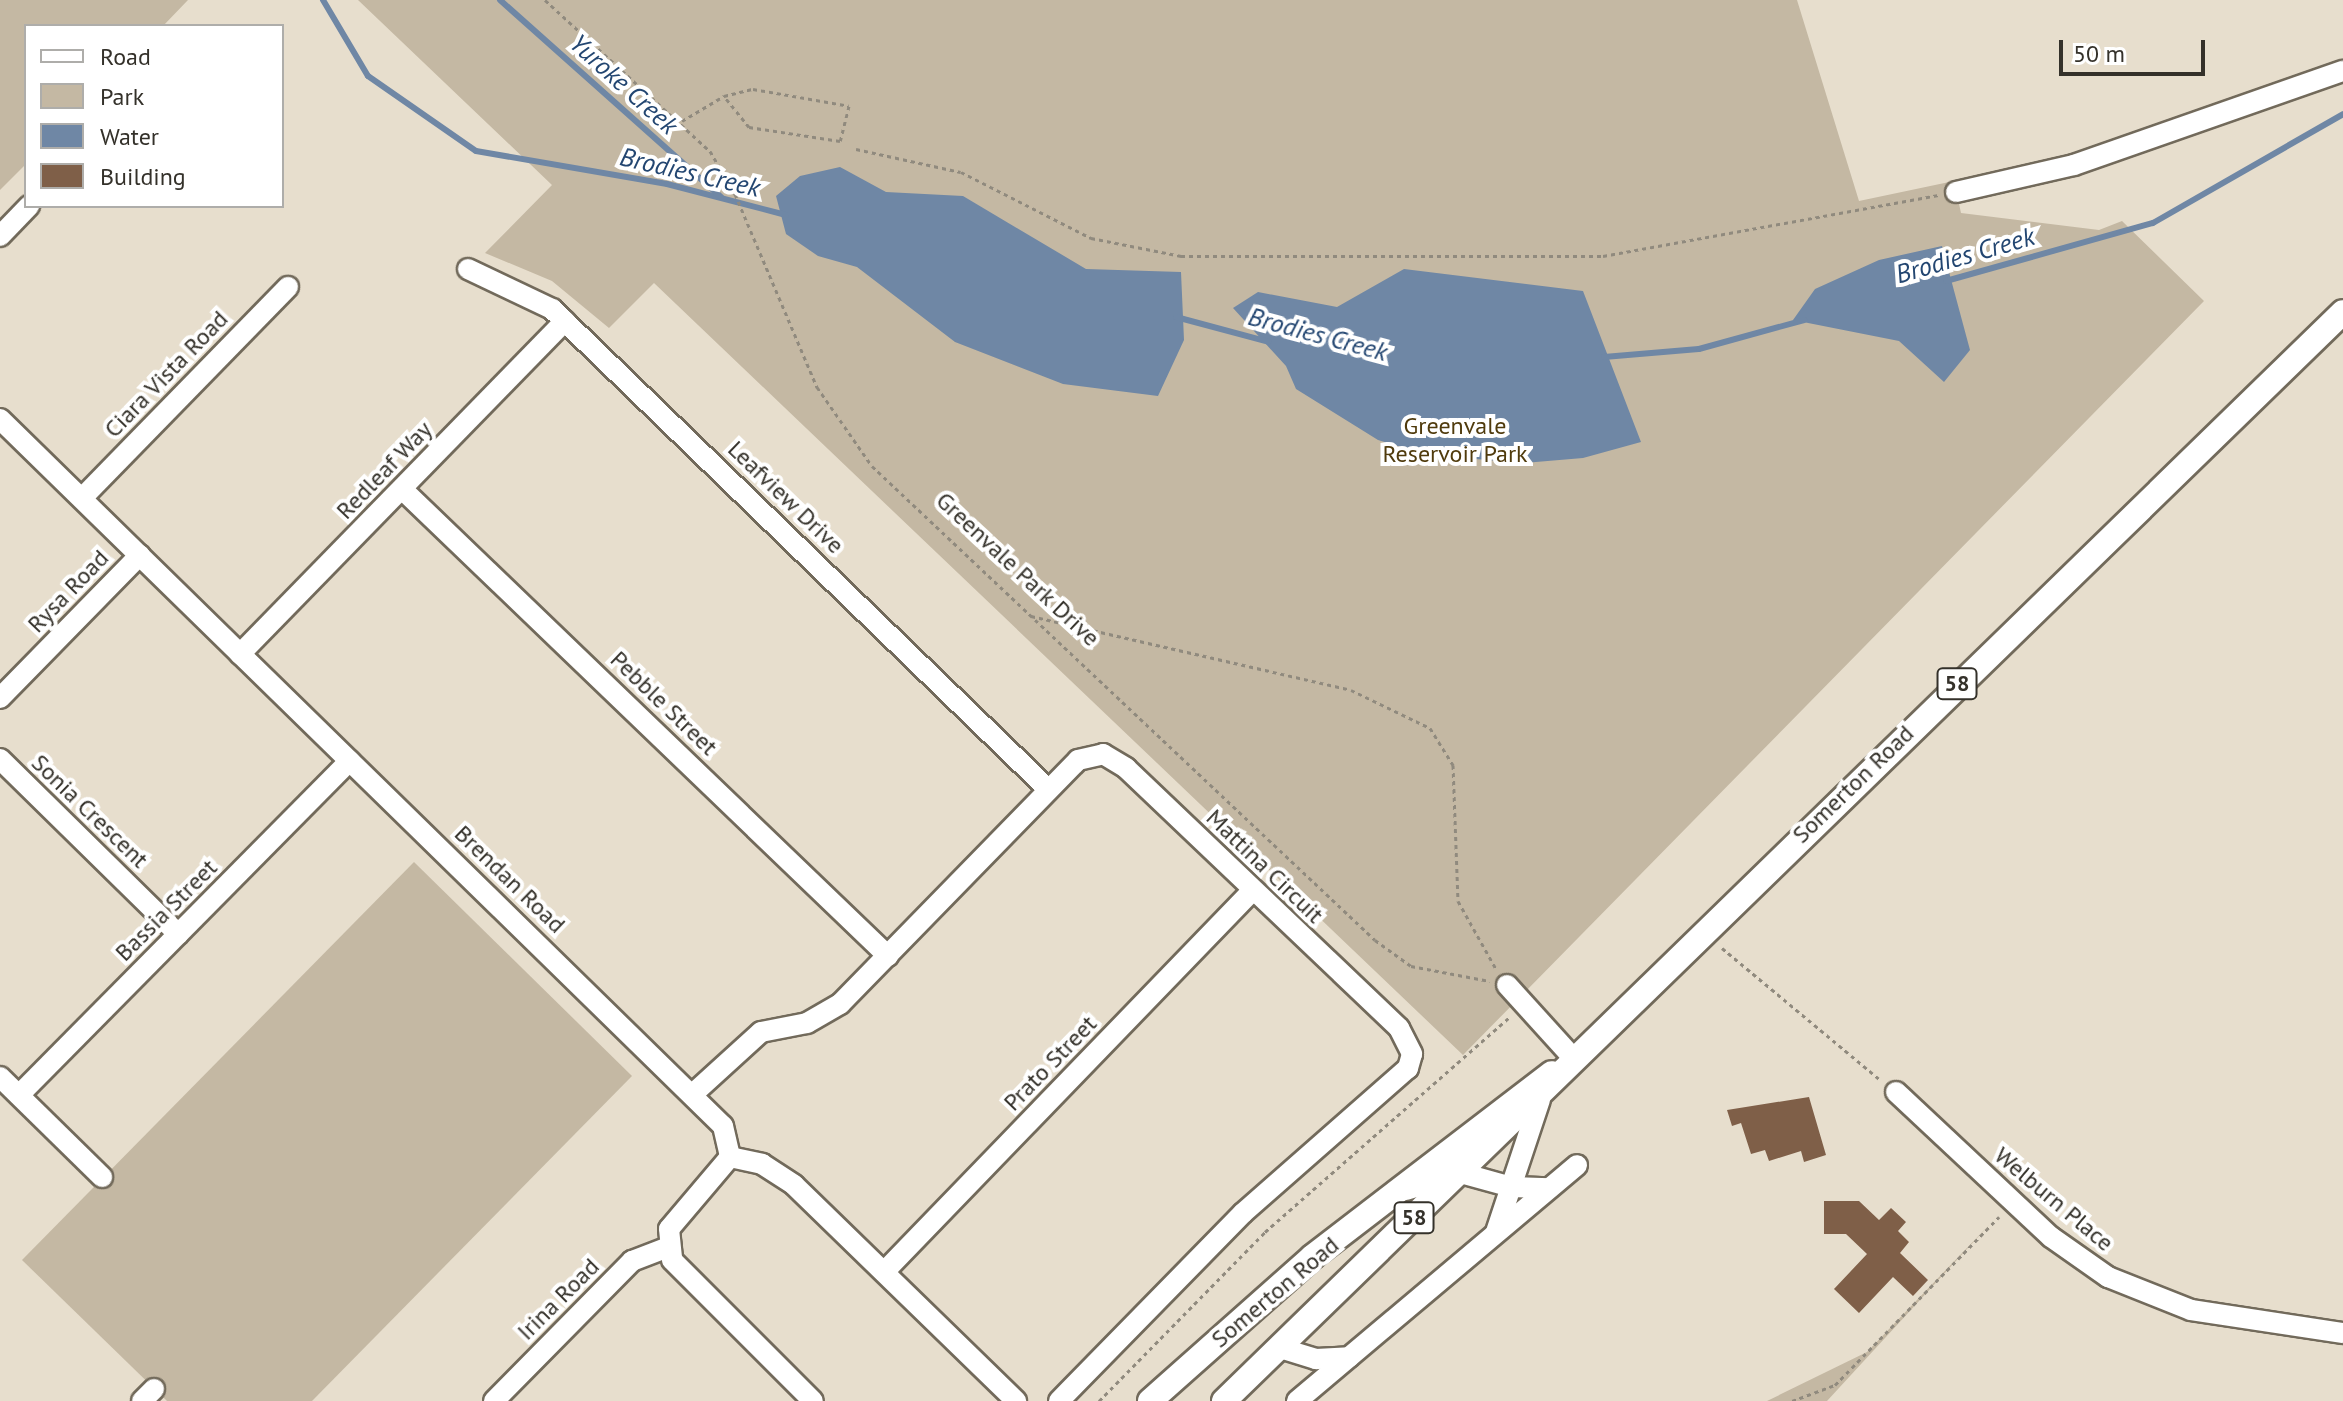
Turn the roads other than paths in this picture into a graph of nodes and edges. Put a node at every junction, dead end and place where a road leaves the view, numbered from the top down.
1 (2343, 71) edge
2 (1956, 192) road end
3 (27, 208) edge
4 (0, 236) edge
5 (468, 269) dead end
6 (288, 287) dead end
7 (2343, 312) edge
8 (565, 321) junction
9 (0, 419) edge
10 (402, 489) junction
11 (82, 498) junction
12 (140, 555) junction
13 (240, 654) junction
14 (0, 698) edge
15 (0, 759) edge
16 (350, 761) junction
17 (1048, 789) junction
18 (1252, 891) junction
19 (178, 934) junction
20 (888, 956) junction
21 (1507, 985) road end
22 (1574, 1059) junction
23 (0, 1077) edge
24 (695, 1092) junction
25 (1896, 1092) road end
26 (19, 1095) junction
27 (1540, 1100) junction
28 (730, 1157) junction
29 (1577, 1165) dead end
30 (1461, 1173) junction
31 (102, 1177) dead end
32 (1511, 1187) junction
33 (1549, 1188) junction
34 (1406, 1190) junction
35 (1496, 1233) junction
36 (668, 1247) junction
37 (884, 1272) junction
38 (2343, 1333) edge
39 (1280, 1348) junction
40 (1349, 1357) junction
41 (494, 1401) edge
42 (813, 1401) edge
43 (1016, 1401) edge
44 (1059, 1401) edge
45 (1150, 1401) edge
46 (1224, 1401) edge
47 (1297, 1401) edge

1 - 2 street
3 - 4 street
5 - 8 street, Leafview Drive
6 - 11 street, Ciara Vista Road
7 - 22 main road, Somerton Road / 58
8 - 10 street, Redleaf Way
8 - 17 street, Leafview Drive
9 - 11 street, Brendan Road
10 - 13 street, Redleaf Way
10 - 20 street, Pebble Street
11 - 12 street, Brendan Road
12 - 13 street, Brendan Road
12 - 14 street, Rysa Road
13 - 16 street, Brendan Road
15 - 19 street, Sonia Crescent
16 - 19 street, Bassia Street
16 - 24 street, Brendan Road
17 - 18 street, Mattina Circuit
17 - 20 street, Mattina Circuit
18 - 37 street, Prato Street
18 - 44 street, Mattina Circuit
19 - 26 street, Bassia Street
20 - 24 street, Mattina Circuit
21 - 22 street
22 - 27 main road, Somerton Road / 58
22 - 34 main road, Somerton Road
23 - 26 street
24 - 28 street, Brendan Road
25 - 38 street, Welburn Place
26 - 31 street
27 - 30 main road, Somerton Road / 58
27 - 32 street, Somerton Road
28 - 36 street
28 - 37 street
29 - 33 street
30 - 32 street
30 - 34 street, Somerton Road
30 - 39 main road, Somerton Road / 58
32 - 33 street
32 - 35 street, Somerton Road
33 - 35 street
34 - 45 main road, Somerton Road
35 - 40 street
36 - 41 street, Irina Road
36 - 42 street
37 - 43 street
39 - 40 street, Somerton Road
39 - 46 main road, Somerton Road / 58
40 - 47 street

